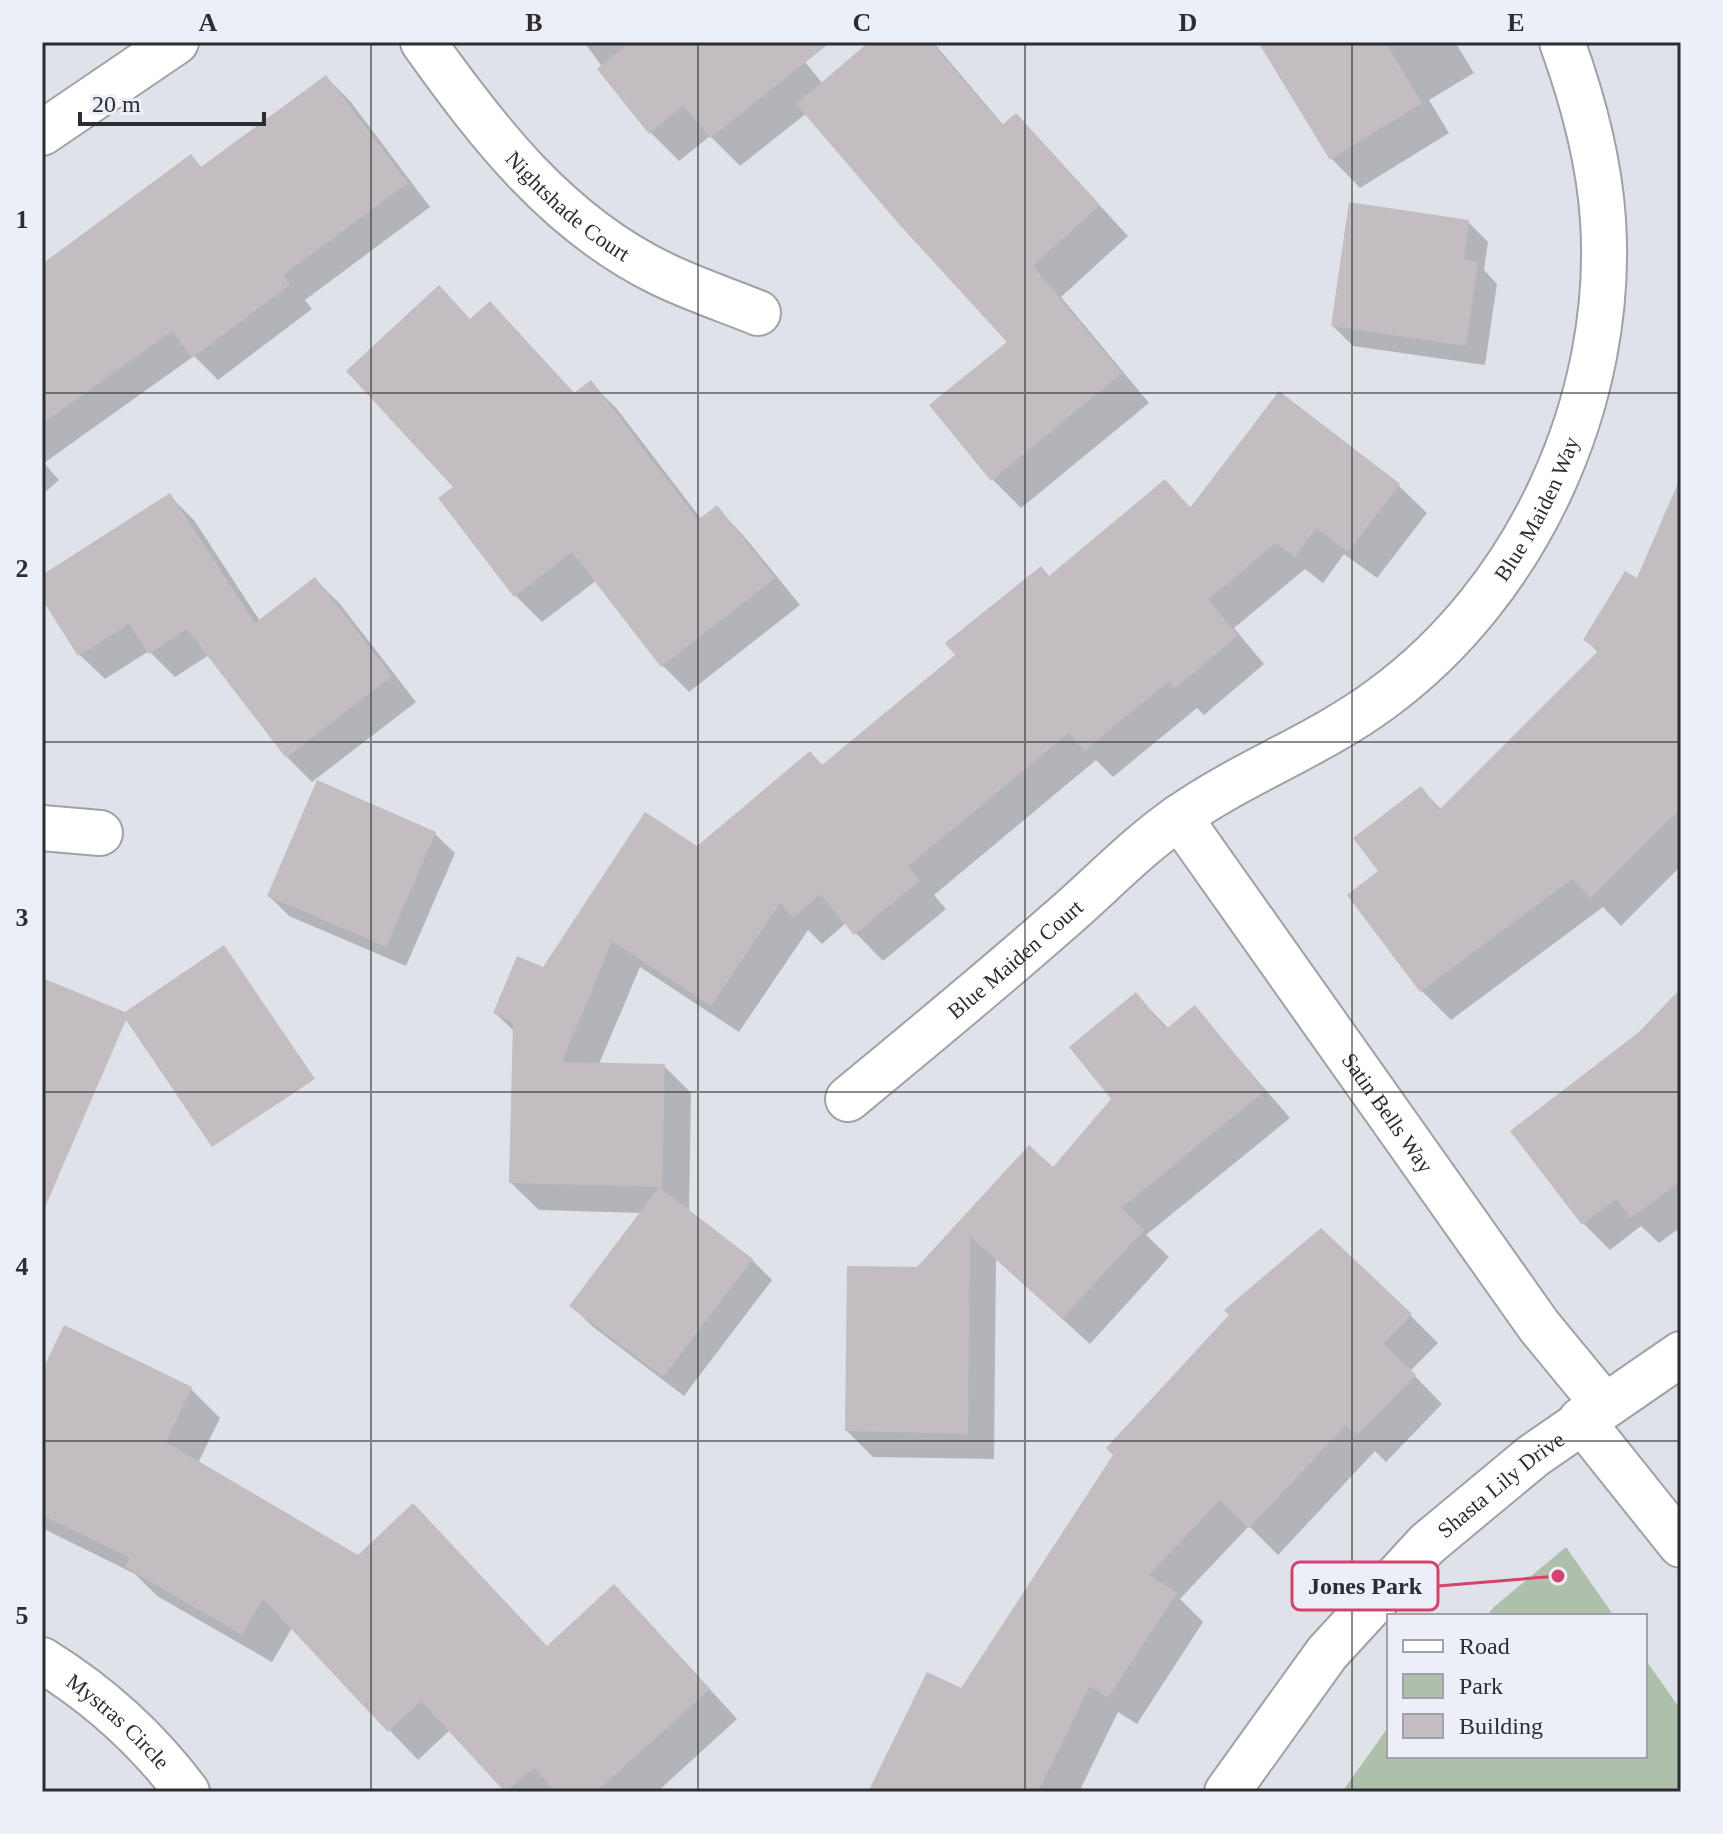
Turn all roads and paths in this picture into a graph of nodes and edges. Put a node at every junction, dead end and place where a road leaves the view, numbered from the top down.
1 (176, 42) edge
2 (423, 42) edge
3 (1562, 42) edge
4 (42, 133) edge
5 (758, 313) dead end
6 (1179, 817) junction
7 (42, 828) edge
8 (100, 833) dead end
9 (848, 1099) dead end
10 (1681, 1354) edge
11 (1592, 1412) junction
12 (1681, 1545) edge
13 (42, 1660) edge
14 (187, 1792) edge
15 (1227, 1792) edge

1 - 4 street
2 - 5 street, Nightshade Court
3 - 6 street, Blue Maiden Way
6 - 9 street, Blue Maiden Court
6 - 11 street, Satin Bells Way
7 - 8 street
10 - 11 street, Shasta Lily Drive
11 - 12 street, Satin Bells Way
11 - 15 street, Shasta Lily Drive
13 - 14 street, Mystras Circle

